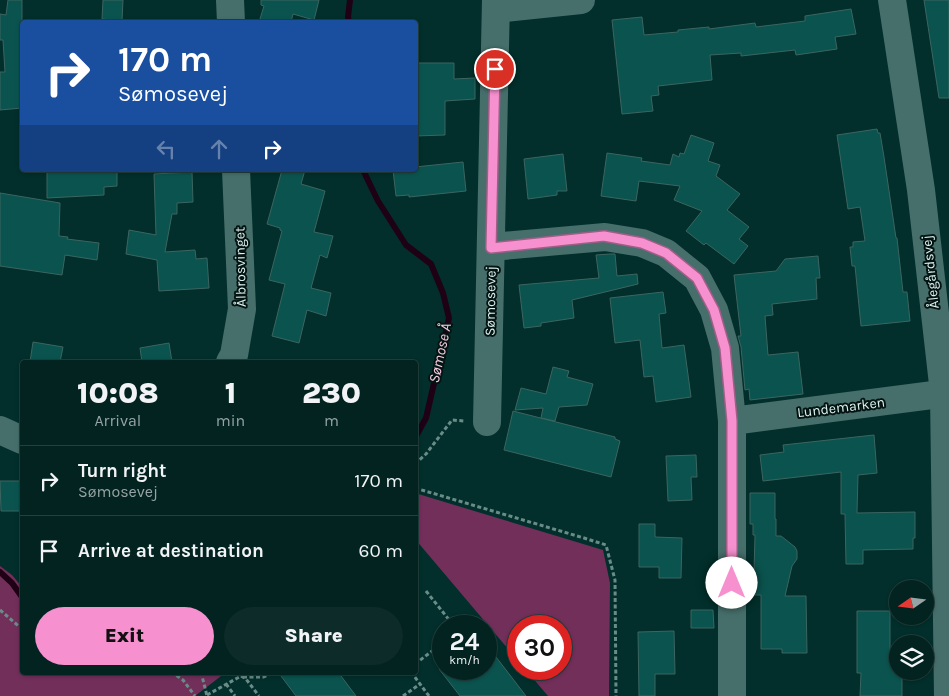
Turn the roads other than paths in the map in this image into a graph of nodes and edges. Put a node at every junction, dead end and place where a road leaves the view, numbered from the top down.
1 (230, 0) edge
2 (581, 0) edge
3 (892, 0) edge
4 (496, 5) edge
5 (231, 20) edge
6 (236, 172) edge
7 (491, 248) junction
8 (231, 360) edge
9 (946, 393) edge
10 (732, 421) junction
11 (487, 422) road end
12 (0, 430) edge
13 (20, 439) edge
14 (732, 696) edge
15 (948, 696) edge

1 - 5 street
2 - 4 street
3 - 9 street, Ålegårdsvej
4 - 7 street, Sømosevej
6 - 8 street, Ålbrosvinget
7 - 10 street
7 - 11 street, Sømosevej
9 - 10 street, Lundemarken
9 - 15 street, Ålegårdsvej
10 - 14 street
12 - 13 street

